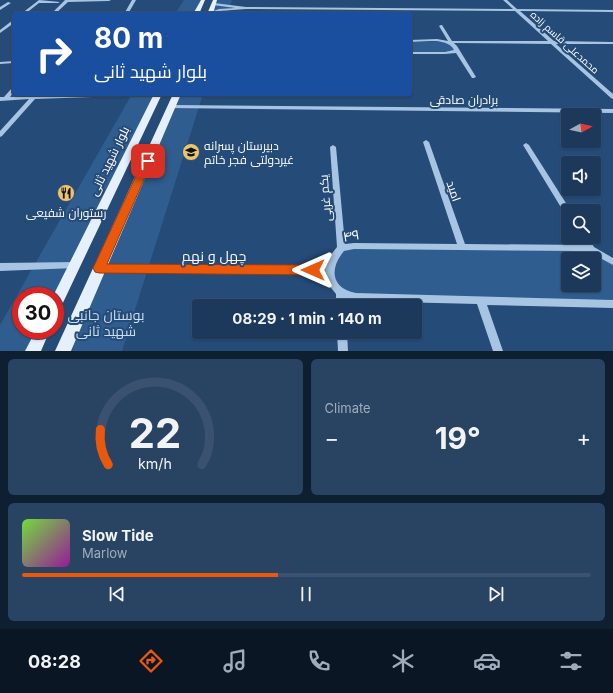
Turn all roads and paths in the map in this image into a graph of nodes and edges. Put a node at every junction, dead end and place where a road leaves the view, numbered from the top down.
1 (109, 0) edge
2 (134, 0) edge
3 (203, 0) edge
4 (505, 0) edge
5 (40, 1) edge
6 (67, 1) edge
7 (58, 2) dead end
8 (214, 2) edge
9 (0, 3) edge
10 (246, 8) junction
11 (0, 9) edge
12 (516, 10) junction
13 (613, 11) edge
14 (26, 12) edge
15 (55, 12) edge
16 (127, 12) edge
17 (197, 12) edge
18 (211, 12) edge
19 (214, 12) edge
20 (0, 25) edge
21 (12, 25) edge
22 (441, 26) dead end
23 (0, 32) edge
24 (412, 41) edge
25 (451, 42) junction
26 (551, 42) junction
27 (613, 42) edge
28 (458, 51) junction
29 (412, 53) edge
30 (0, 63) edge
31 (12, 65) edge
32 (474, 77) dead end
33 (12, 91) edge
34 (78, 96) edge
35 (157, 96) edge
36 (176, 96) edge
37 (613, 97) edge
38 (33, 98) junction
39 (2, 99) edge
40 (172, 108) junction
41 (613, 111) edge
42 (0, 135) edge
43 (426, 142) dead end
44 (526, 145) dead end
45 (332, 147) dead end
46 (563, 204) edge
47 (588, 244) edge
48 (462, 246) junction
49 (341, 248) junction
50 (591, 250) junction
51 (613, 262) edge
52 (75, 265) junction
53 (0, 267) edge
54 (99, 268) junction
55 (328, 270) junction
56 (64, 287) edge
57 (341, 293) junction
58 (341, 299) edge
59 (481, 301) junction
60 (613, 304) edge
61 (39, 339) edge
62 (342, 339) edge
63 (33, 351) edge
64 (63, 351) edge
65 (343, 351) edge
66 (498, 351) edge

1 - 6 street
2 - 16 street
3 - 17 main road
4 - 12 street, محمدعلی قاسم زاده
5 - 7 street
5 - 14 street
6 - 15 street
8 - 10 street
8 - 18 main road
9 - 11 street
10 - 12 street
10 - 19 street
12 - 13 street
12 - 26 street, محمدعلی قاسم زاده
20 - 21 street
21 - 23 street
22 - 25 street
24 - 25 street
25 - 26 street
25 - 28 street
26 - 27 street
26 - 37 street, محمدعلی قاسم زاده
28 - 29 street
28 - 32 street
30 - 31 street
33 - 39 street
34 - 38 street
35 - 52 main road, بلوار شهید ثانی
36 - 40 main road
38 - 39 street
38 - 42 street
40 - 41 street, برادران صادقی
40 - 54 main road
43 - 48 street, امید
44 - 46 street
45 - 49 street, یکم غربی
47 - 50 street
48 - 49 street, ۴۹
48 - 50 street, ۴۹
49 - 55 street, ۴۹
50 - 51 street, ۴۹
52 - 53 street
52 - 56 main road, بلوار شهید ثانی
54 - 55 street, چهل و نهم
54 - 64 main road
55 - 57 street
57 - 58 street
57 - 59 street
59 - 60 street
59 - 66 street
61 - 63 main road
62 - 65 street

